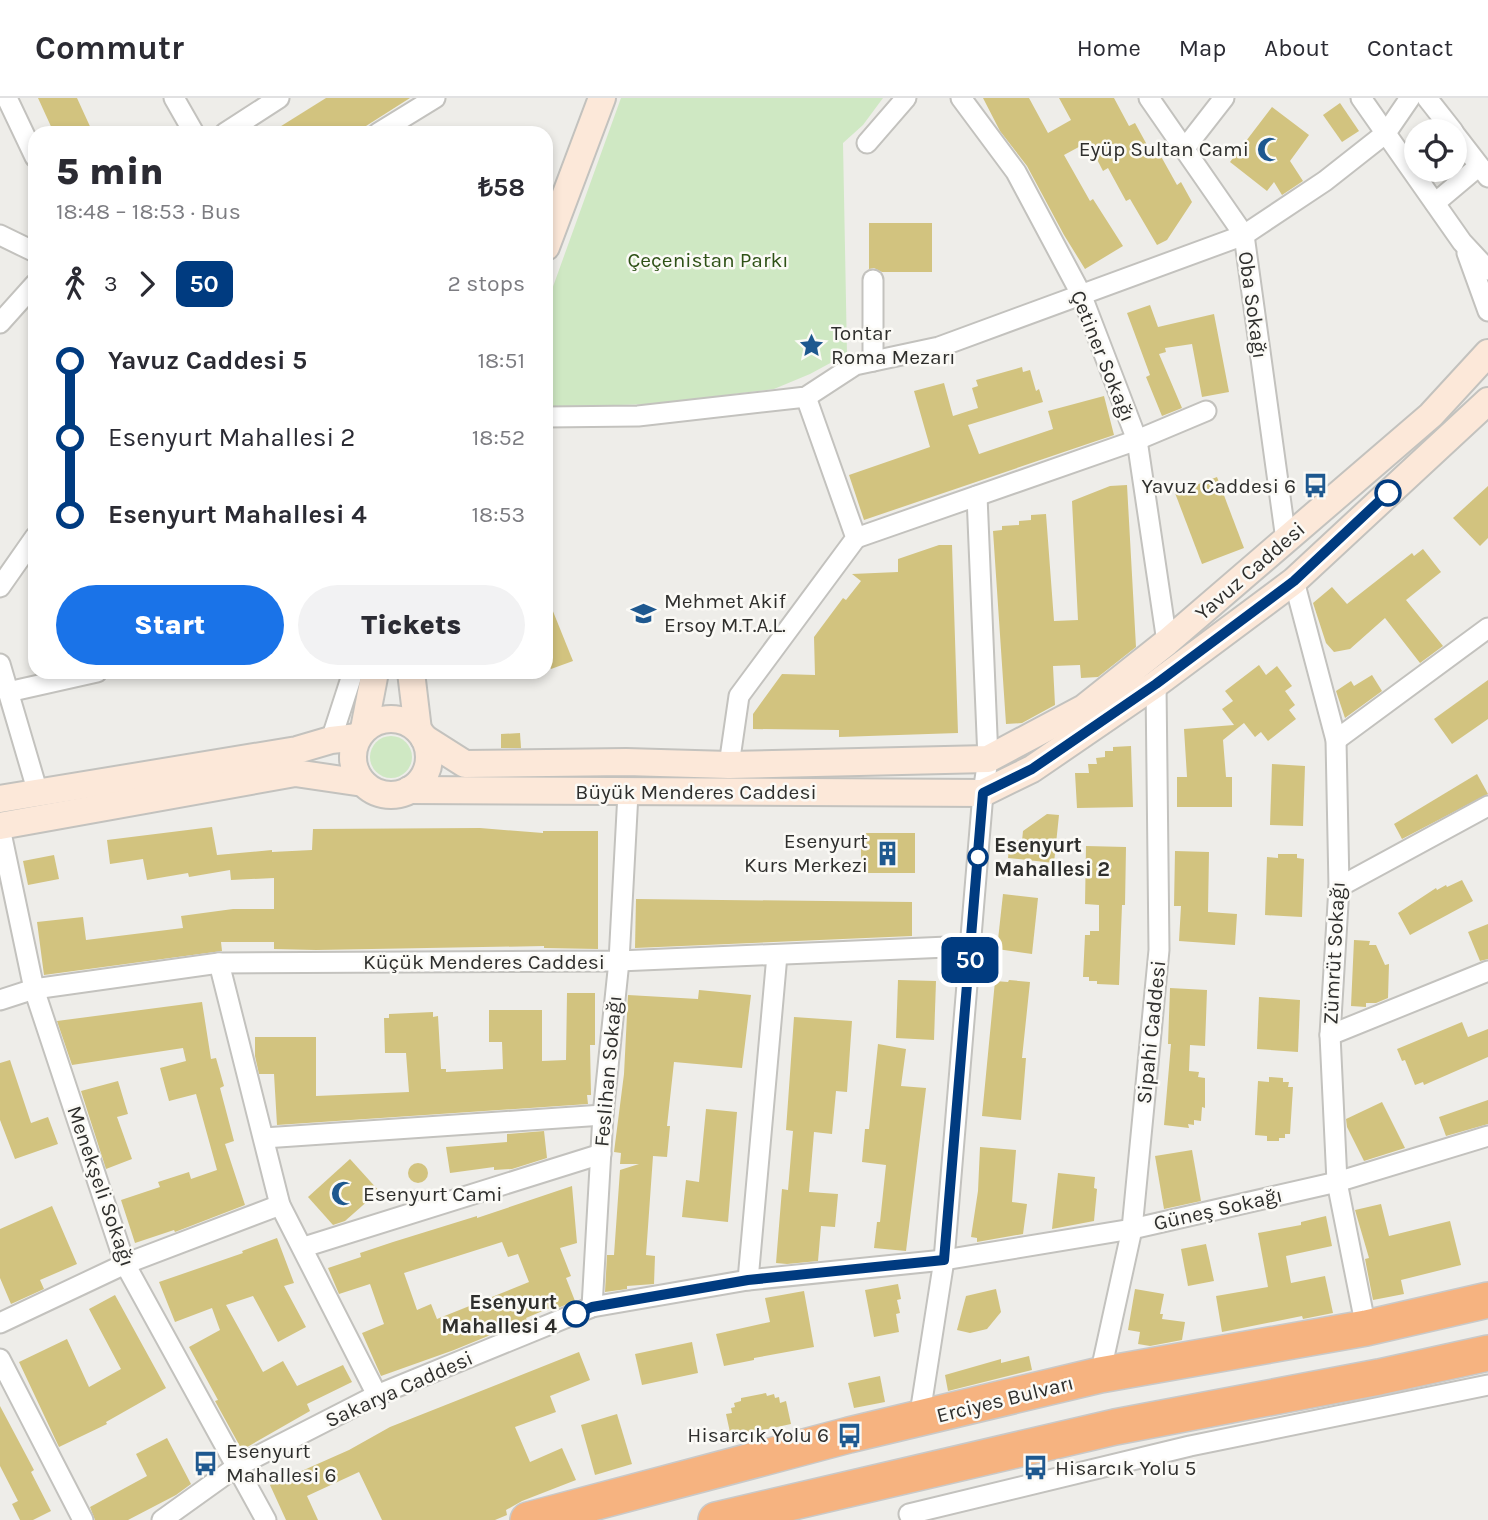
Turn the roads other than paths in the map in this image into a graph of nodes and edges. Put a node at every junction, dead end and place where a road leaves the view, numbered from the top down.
1 (7, 98) edge
2 (174, 98) edge
3 (279, 98) edge
4 (435, 98) edge
5 (602, 98) edge
6 (906, 98) edge
7 (961, 98) edge
8 (1149, 98) edge
9 (1224, 98) edge
10 (1361, 98) edge
11 (1410, 98) edge
12 (1427, 98) edge
13 (1443, 119) edge
14 (190, 126) edge
15 (236, 126) edge
16 (389, 126) edge
17 (1386, 133) junction
18 (28, 142) edge
19 (866, 144) dead end
20 (1185, 148) junction
21 (1467, 150) edge
22 (1484, 171) edge
23 (1435, 203) junction
24 (553, 228) edge
25 (0, 235) edge
26 (1244, 235) junction
27 (1462, 242) junction
28 (28, 249) edge
29 (1486, 265) edge
30 (873, 280) dead end
31 (28, 292) edge
32 (1081, 294) junction
33 (1488, 311) edge
34 (0, 323) edge
35 (1488, 353) edge
36 (873, 361) junction
37 (806, 397) junction
38 (1488, 401) edge
39 (1206, 411) dead end
40 (553, 417) edge
41 (1137, 440) junction
42 (977, 496) junction
43 (856, 538) junction
44 (1286, 540) junction
45 (28, 547) edge
46 (1294, 581) junction
47 (0, 587) edge
48 (1488, 628) edge
49 (1167, 642) junction
50 (0, 664) edge
51 (66, 679) edge
52 (351, 679) edge
53 (373, 679) edge
54 (412, 679) edge
55 (1156, 684) junction
56 (8, 692) junction
57 (361, 733) junction
58 (421, 734) junction
59 (331, 740) junction
60 (1336, 740) junction
61 (988, 759) junction
62 (729, 765) junction
63 (363, 783) junction
64 (409, 790) junction
65 (38, 793) junction
66 (628, 793) junction
67 (983, 793) junction
68 (0, 799) edge
69 (1488, 806) edge
70 (0, 827) edge
71 (1339, 887) junction
72 (971, 946) junction
73 (777, 955) junction
74 (619, 961) junction
75 (219, 963) junction
76 (1488, 971) edge
77 (34, 989) junction
78 (0, 1000) edge
79 (1330, 1035) junction
80 (603, 1115) junction
81 (1488, 1136) edge
82 (264, 1138) junction
83 (601, 1154) junction
84 (1337, 1182) junction
85 (280, 1205) junction
86 (1132, 1229) junction
87 (303, 1247) junction
88 (944, 1260) junction
89 (125, 1264) junction
90 (748, 1280) junction
91 (1488, 1300) edge
92 (592, 1307) junction
93 (0, 1323) edge
94 (1366, 1328) junction
95 (1488, 1353) edge
96 (0, 1359) edge
97 (1100, 1375) junction
98 (1488, 1385) edge
99 (377, 1395) junction
100 (919, 1420) junction
101 (236, 1467) junction
102 (778, 1512) edge
103 (83, 1520) edge
104 (162, 1520) edge
105 (266, 1520) edge
106 (528, 1520) edge
107 (716, 1520) edge
108 (912, 1520) edge

1 - 18 street
2 - 14 street
3 - 15 street
4 - 16 street
5 - 24 street
6 - 19 street
7 - 32 street, Çetiner Sokağı
8 - 20 street, Oba Sokağı
9 - 20 street
10 - 17 street
11 - 17 street
12 - 13 street
17 - 23 street
17 - 26 street
20 - 26 street, Oba Sokağı
21 - 22 street
22 - 23 street
23 - 27 street
25 - 28 street
26 - 32 street
26 - 44 street, Oba Sokağı
27 - 29 street
27 - 33 street
30 - 36 street
31 - 34 street
32 - 36 street
32 - 41 street, Çetiner Sokağı
35 - 44 street, Yavuz Caddesi
36 - 37 street
37 - 40 street
37 - 43 street
38 - 46 street, Yavuz Caddesi
39 - 41 street
41 - 42 street
41 - 49 street, Çetiner Sokağı
42 - 43 street
42 - 61 street
43 - 62 street
44 - 49 street, Yavuz Caddesi
45 - 47 street
46 - 55 street, Yavuz Caddesi
46 - 60 street, Zümrüt Sokağı
48 - 60 street
49 - 61 street, Yavuz Caddesi
50 - 56 street
51 - 56 street
52 - 59 street
53 - 57 street
54 - 58 street
55 - 67 street, Yavuz Caddesi
55 - 86 street, Sipahi Caddesi
56 - 65 street
57 - 58 street
57 - 59 street
57 - 63 street
58 - 62 street, Büyük Menderes Caddesi
58 - 64 street
59 - 65 street
60 - 71 street, Zümrüt Sokağı
61 - 62 street, Büyük Menderes Caddesi
61 - 67 street
63 - 64 street
63 - 70 street
64 - 66 street, Büyük Menderes Caddesi
65 - 68 street
66 - 67 street, Büyük Menderes Caddesi
66 - 74 street, Feslihan Sokağı
67 - 72 street
69 - 71 street
70 - 77 street, Menekşeli Sokağı
71 - 79 street, Zümrüt Sokağı
72 - 73 street, Küçük Menderes Caddesi
72 - 88 street
73 - 74 street, Küçük Menderes Caddesi
73 - 90 street
74 - 75 street, Küçük Menderes Caddesi
74 - 80 street, Feslihan Sokağı
75 - 77 street, Küçük Menderes Caddesi
75 - 82 street
76 - 79 street
77 - 78 street, Küçük Menderes Caddesi
77 - 89 street, Menekşeli Sokağı
79 - 84 street, Zümrüt Sokağı
80 - 82 street
80 - 83 street, Feslihan Sokağı
81 - 84 street, Güneş Sokağı
82 - 85 street
83 - 87 street
83 - 92 street, Feslihan Sokağı
84 - 86 street, Güneş Sokağı
84 - 94 street, Zümrüt Sokağı
85 - 87 street
85 - 89 street
86 - 88 street, Güneş Sokağı
86 - 97 street, Sipahi Caddesi
87 - 99 street
88 - 90 street, Sakarya Caddesi
88 - 100 street
89 - 93 street
89 - 101 street, Menekşeli Sokağı
90 - 92 street, Sakarya Caddesi
91 - 94 highway, Erciyes Bulvarı
92 - 99 street, Sakarya Caddesi
94 - 97 highway, Erciyes Bulvarı
95 - 102 highway
96 - 103 street
97 - 100 highway, Erciyes Bulvarı
98 - 108 street
99 - 101 street, Sakarya Caddesi
100 - 106 highway, Erciyes Bulvarı
101 - 104 street, Sakarya Caddesi
101 - 105 street, Menekşeli Sokağı
102 - 107 highway

